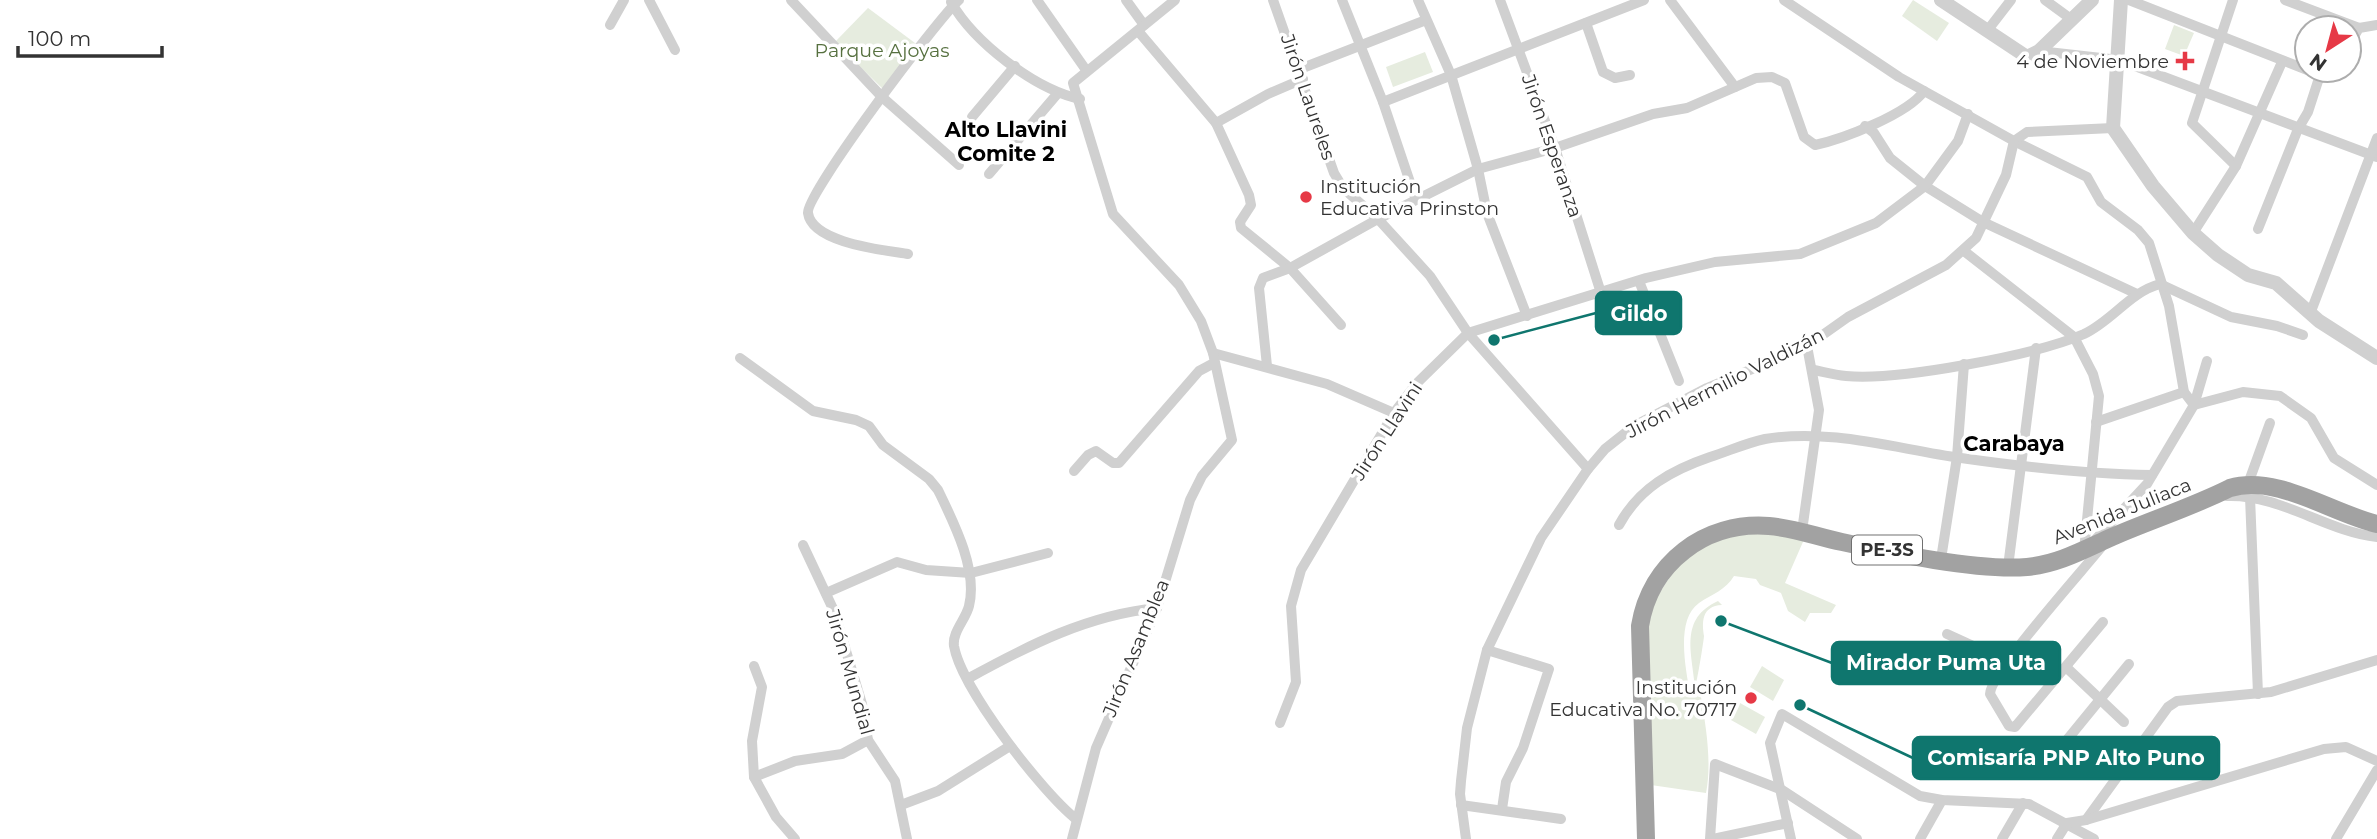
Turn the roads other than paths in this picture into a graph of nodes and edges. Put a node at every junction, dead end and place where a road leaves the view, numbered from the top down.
1 (624, 0) edge
2 (649, 0) edge
3 (807, 0) edge
4 (1037, 0) edge
5 (1126, 0) edge
6 (1175, 0) edge
7 (1273, 0) edge
8 (1342, 0) edge
9 (1418, 0) edge
10 (1500, 0) edge
11 (1644, 0) edge
12 (1670, 0) edge
13 (1784, 0) edge
14 (1941, 0) edge
15 (2011, 0) edge
16 (2045, 0) edge
17 (2092, 0) edge
18 (2121, 0) edge
19 (2129, 0) edge
20 (2232, 0) edge
21 (2285, 0) edge
22 (954, 2) edge
23 (794, 4) edge
24 (2322, 14) edge
25 (2071, 19) junction
26 (1426, 20) junction
27 (1586, 23) junction
28 (610, 25) dead end
29 (1141, 28) junction
30 (1987, 31) junction
31 (2221, 35) junction
32 (1360, 44) junction
33 (1518, 49) junction
34 (675, 50) dead end
35 (2039, 51) junction
36 (2119, 61) junction
37 (2282, 62) junction
38 (1015, 66) junction
39 (2293, 66) edge
40 (1086, 70) junction
41 (1301, 74) junction
42 (1451, 75) junction
43 (1630, 75) dead end
44 (2317, 84) edge
45 (1735, 87) junction
46 (1924, 91) junction
47 (2204, 91) junction
48 (1058, 93) junction
49 (882, 97) junction
50 (1080, 99) junction
51 (1383, 102) junction
52 (1968, 114) junction
53 (2260, 115) junction
54 (972, 117) dead end
55 (1216, 123) junction
56 (1865, 126) junction
57 (2113, 128) junction
58 (2298, 129) junction
59 (2377, 138) edge
60 (2014, 141) junction
61 (1555, 148) junction
62 (2374, 156) edge
63 (959, 165) dead end
64 (2236, 166) junction
65 (1479, 169) junction
66 (989, 174) dead end
67 (1925, 186) junction
68 (1416, 200) junction
69 (1378, 219) junction
70 (1983, 222) junction
71 (2258, 229) dead end
72 (2193, 233) junction
73 (1964, 251) junction
74 (908, 254) dead end
75 (1290, 268) junction
76 (1639, 281) junction
77 (2160, 284) junction
78 (1601, 293) junction
79 (2137, 294) junction
80 (2310, 314) junction
81 (1527, 316) junction
82 (1341, 325) dead end
83 (1468, 333) junction
84 (2303, 335) dead end
85 (2074, 338) junction
86 (1807, 346) junction
87 (2036, 348) junction
88 (740, 358) dead end
89 (1213, 358) junction
90 (2377, 358) edge
91 (2207, 361) dead end
92 (1964, 364) junction
93 (1267, 366) junction
94 (1814, 370) junction
95 (1679, 381) dead end
96 (2184, 393) junction
97 (2194, 405) junction
98 (1394, 414) junction
99 (2096, 422) junction
100 (2270, 423) dead end
101 (1817, 435) junction
102 (1957, 457) junction
103 (2022, 466) junction
104 (1588, 469) junction
105 (1074, 471) dead end
106 (2093, 474) junction
107 (2152, 475) junction
108 (2377, 485) edge
109 (2249, 491) junction
110 (2377, 524) edge
111 (1619, 525) dead end
112 (1801, 531) junction
113 (2377, 537) edge
114 (2110, 538) junction
115 (803, 545) dead end
116 (2084, 551) junction
117 (1048, 553) dead end
118 (1941, 559) junction
119 (2008, 567) junction
120 (971, 572) junction
121 (826, 593) junction
122 (1157, 608) junction
123 (2103, 622) dead end
124 (1947, 634) dead end
125 (1487, 650) junction
126 (2377, 660) edge
127 (2006, 661) junction
128 (2129, 664) dead end
129 (754, 666) dead end
130 (2067, 668) junction
131 (969, 678) junction
132 (2258, 694) junction
133 (2102, 700) junction
134 (2124, 722) dead end
135 (1280, 723) dead end
136 (868, 740) junction
137 (1010, 746) junction
138 (2053, 757) dead end
139 (2377, 761) edge
140 (2377, 769) edge
141 (754, 777) junction
142 (1782, 790) junction
143 (1942, 800) junction
144 (2023, 803) junction
145 (901, 805) junction
146 (1461, 805) junction
147 (1502, 808) junction
148 (1076, 819) junction
149 (1561, 819) dead end
150 (2086, 821) junction
151 (1788, 823) junction
152 (2067, 823) junction
153 (795, 839) edge
154 (907, 839) edge
155 (1072, 839) edge
156 (1466, 839) edge
157 (1646, 839) edge
158 (1711, 839) edge
159 (1791, 839) edge
160 (1857, 839) edge
161 (1920, 839) edge
162 (2002, 839) edge
163 (2057, 839) edge
164 (2094, 839) edge
165 (2336, 839) edge

1 - 28 street
2 - 34 street
3 - 23 street
4 - 40 street
5 - 29 street
6 - 29 street
7 - 41 street, Jirón Laureles
8 - 32 street
9 - 26 street
10 - 33 street, Jirón Esperanza
11 - 27 street
12 - 45 street
13 - 46 street
14 - 30 street
15 - 30 street
16 - 25 street
17 - 25 street
18 - 36 street
19 - 31 street
20 - 31 street
21 - 24 street
22 - 38 street
22 - 49 street
23 - 49 street
25 - 35 street
26 - 32 street
26 - 42 street
27 - 33 street
27 - 43 street
29 - 40 street
29 - 55 street
30 - 35 street
31 - 37 street
31 - 47 street
32 - 41 street
32 - 51 street
33 - 42 street
33 - 61 street, Jirón Esperanza
35 - 36 street
36 - 47 street
36 - 57 street
37 - 39 street
37 - 53 street
38 - 48 street
38 - 54 street
40 - 50 street
41 - 55 street
41 - 69 street, Jirón Laureles
42 - 51 street
42 - 65 street
44 - 58 street
45 - 56 street
45 - 61 street
46 - 52 street
46 - 56 street
47 - 53 street
47 - 64 street
48 - 50 street
48 - 66 street
49 - 63 street
49 - 74 street
50 - 89 street
51 - 68 street
52 - 60 street
52 - 67 street, Jirón Llavini
53 - 58 street
53 - 64 street
55 - 75 street
56 - 67 street
57 - 60 street
57 - 72 street
58 - 62 street
58 - 71 street
59 - 62 street
60 - 70 street, Jirón Hermilio Valdizán
60 - 77 street
61 - 65 street
61 - 78 street, Jirón Esperanza
62 - 80 street
64 - 72 street
65 - 68 street
65 - 81 street
67 - 70 street
67 - 76 street, Jirón Llavini
68 - 69 street
69 - 75 street
69 - 83 street, Jirón Laureles
70 - 73 street, Jirón Hermilio Valdizán
70 - 79 street
72 - 80 street
73 - 85 street
73 - 86 street, Jirón Hermilio Valdizán
75 - 82 street
75 - 93 street
76 - 78 street, Jirón Llavini
76 - 95 street
77 - 79 street
77 - 84 street
77 - 96 street
78 - 81 street, Jirón Llavini
79 - 85 street
80 - 90 street
81 - 83 street, Jirón Llavini
83 - 98 street, Jirón Llavini
83 - 104 street, Jirón Laureles
85 - 87 street
85 - 99 street
86 - 94 street
86 - 104 street, Jirón Hermilio Valdizán
87 - 92 street
87 - 103 street
88 - 120 street
89 - 93 street
89 - 105 street
89 - 122 street, Jirón Asamblea
91 - 97 street
92 - 94 street
92 - 102 street
93 - 98 street
94 - 101 street
96 - 97 street
96 - 99 street
97 - 107 street
97 - 108 street
98 - 135 street, Jirón Llavini
99 - 106 street
100 - 109 street
101 - 102 street
101 - 111 street
101 - 112 street
102 - 103 street
102 - 118 street
103 - 106 street
103 - 119 street
104 - 125 street, Jirón Hermilio Valdizán
106 - 107 street
106 - 116 street
107 - 116 street
109 - 110 highway, Avenida Juliaca / PE-3S
109 - 113 street
109 - 114 highway, Avenida Juliaca / PE-3S
109 - 132 street
112 - 118 highway, Avenida Juliaca / PE-3S
112 - 157 highway, Avenida Juliaca / PE-3S
114 - 116 highway, Avenida Juliaca / PE-3S
114 - 127 street
115 - 121 street, Jirón Mundial
116 - 119 highway, Avenida Juliaca / PE-3S
117 - 120 street
118 - 119 highway, Avenida Juliaca / PE-3S
120 - 121 street
120 - 131 street
121 - 136 street, Jirón Mundial
122 - 131 street
122 - 148 street, Jirón Asamblea
123 - 130 street
124 - 127 street
125 - 146 street, Jirón Hermilio Valdizán
125 - 147 street
126 - 132 street
127 - 130 street
128 - 133 street
129 - 141 street
130 - 133 street
131 - 137 street
132 - 150 street
133 - 134 street
133 - 138 street
136 - 141 street
136 - 145 street, Jirón Mundial
137 - 145 street
137 - 148 street
139 - 150 street
140 - 165 street
141 - 153 street
142 - 143 street
142 - 151 street
142 - 158 street
142 - 160 street
143 - 144 street
143 - 161 street
144 - 152 street
144 - 162 street
145 - 154 street, Jirón Mundial
146 - 147 street
146 - 156 street, Jirón Hermilio Valdizán
147 - 149 street
148 - 155 street, Jirón Asamblea
150 - 152 street
151 - 158 street
151 - 159 street
152 - 163 street
152 - 164 street

